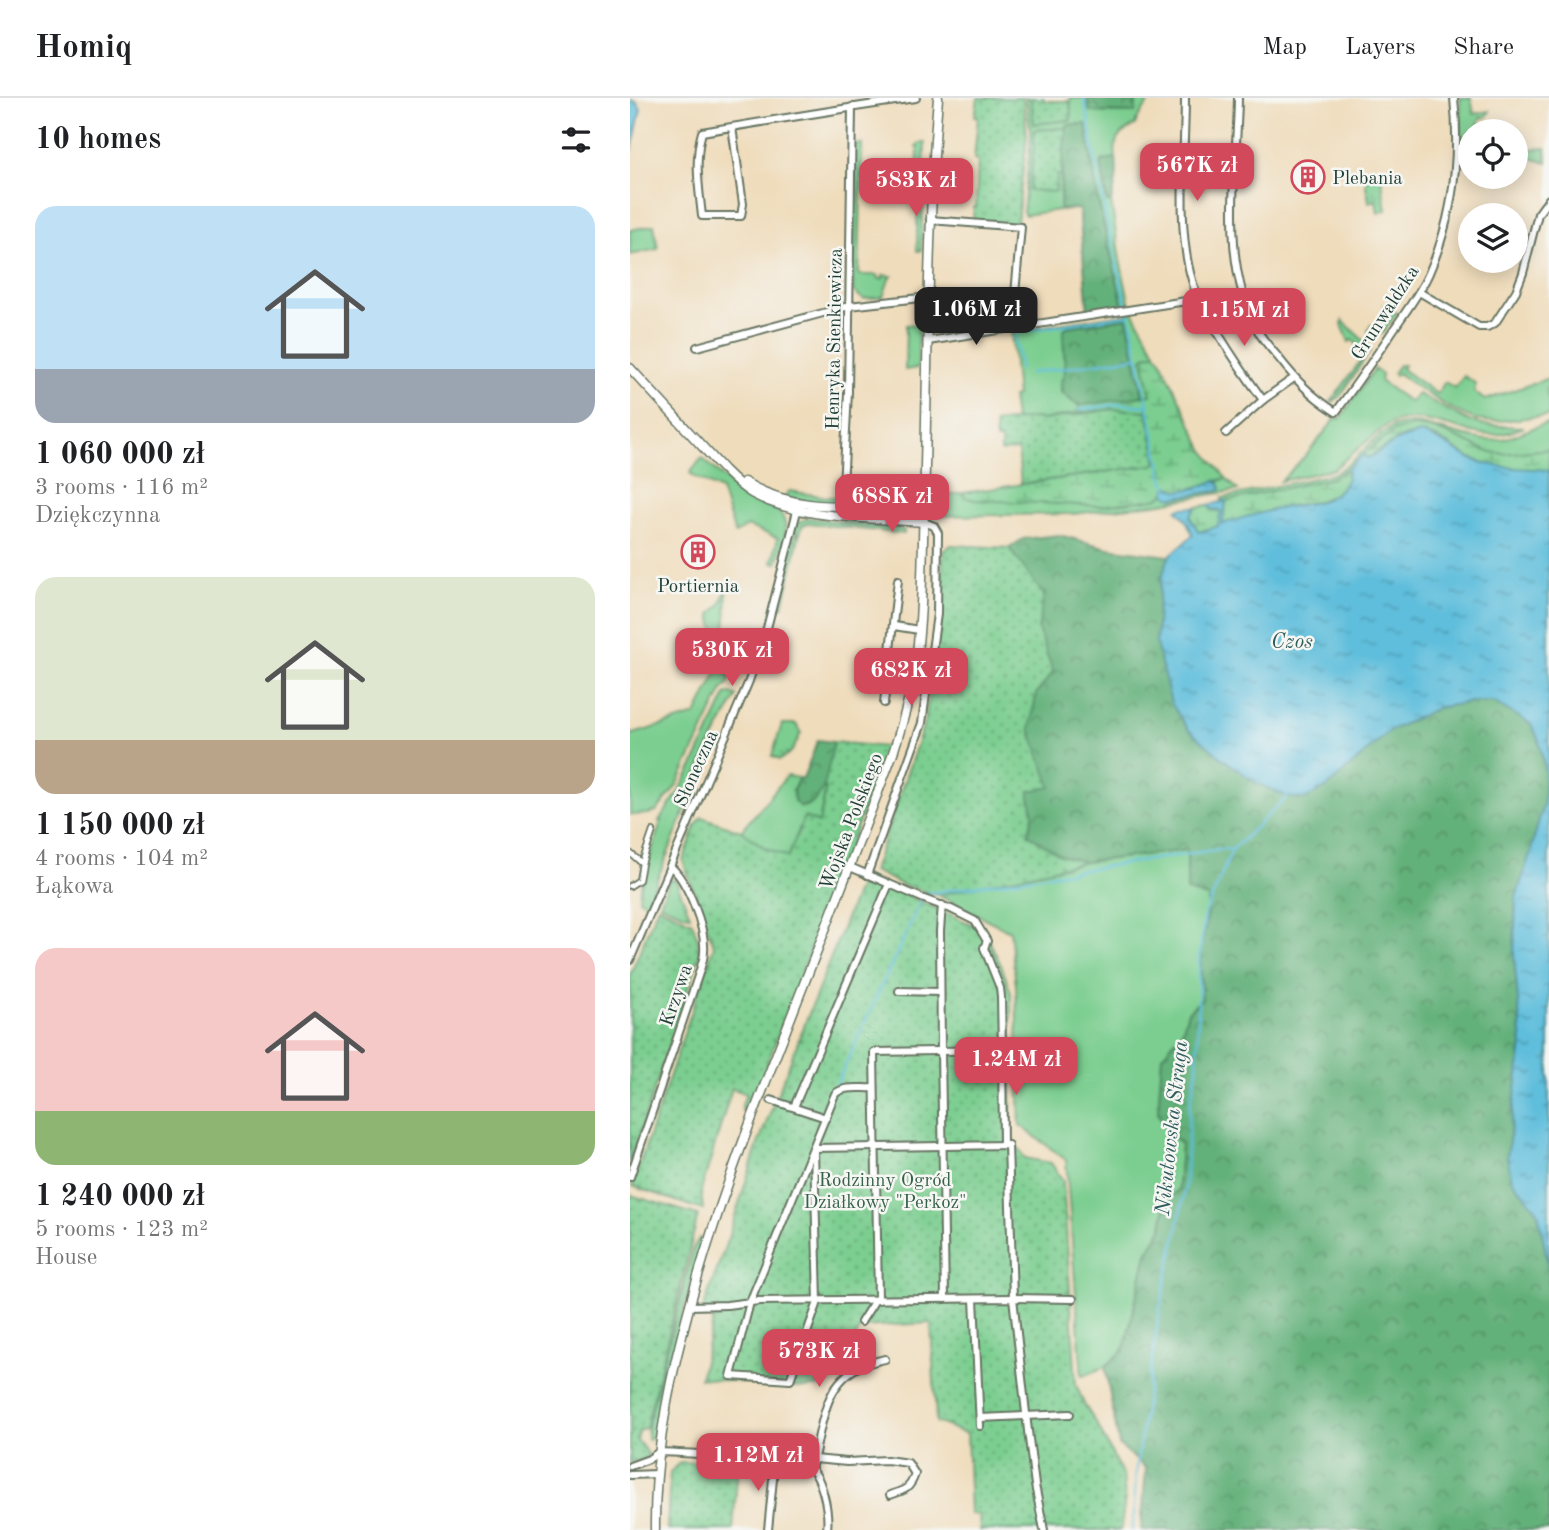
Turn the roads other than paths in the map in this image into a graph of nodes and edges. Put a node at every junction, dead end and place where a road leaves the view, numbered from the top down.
1 (916, 98) edge
2 (938, 98) edge
3 (1185, 98) edge
4 (1238, 98) edge
5 (1454, 98) edge
6 (852, 107) junction
7 (732, 127) junction
8 (1549, 199) edge
9 (930, 220) junction
10 (1419, 292) junction
11 (929, 297) junction
12 (1199, 299) junction
13 (849, 306) junction
14 (1012, 328) junction
15 (928, 341) junction
16 (697, 348) dead end
17 (630, 368) edge
18 (1294, 378) junction
19 (1263, 400) junction
20 (1226, 433) dead end
21 (843, 487) dead end
22 (924, 506) junction
23 (798, 507) junction
24 (924, 522) junction
25 (898, 580) dead end
26 (894, 626) junction
27 (919, 630) junction
28 (884, 703) dead end
29 (653, 831) dead end
30 (630, 853) edge
31 (642, 863) junction
32 (670, 866) junction
33 (849, 867) junction
34 (867, 875) junction
35 (889, 884) junction
36 (630, 886) edge
37 (942, 905) junction
38 (630, 960) edge
39 (899, 991) dead end
40 (940, 992) junction
41 (1002, 1050) junction
42 (940, 1051) junction
43 (874, 1088) junction
44 (771, 1100) dead end
45 (794, 1108) junction
46 (825, 1118) junction
47 (1003, 1145) junction
48 (942, 1146) junction
49 (876, 1147) junction
50 (814, 1148) junction
51 (630, 1177) edge
52 (1013, 1298) junction
53 (945, 1299) junction
54 (974, 1299) junction
55 (1073, 1299) dead end
56 (876, 1300) junction
57 (818, 1301) junction
58 (750, 1302) junction
59 (689, 1307) junction
60 (861, 1322) dead end
61 (885, 1359) dead end
62 (1070, 1414) dead end
63 (1026, 1415) junction
64 (980, 1418) junction
65 (980, 1426) dead end
66 (659, 1452) junction
67 (775, 1458) junction
68 (814, 1459) junction
69 (630, 1466) edge
70 (810, 1469) junction
71 (657, 1474) junction
72 (630, 1475) edge
73 (890, 1495) dead end
74 (655, 1530) edge
75 (768, 1530) edge
76 (827, 1530) edge
77 (1044, 1530) edge

1 - 6 street
2 - 9 street, Wojska Polskiego
3 - 12 street
4 - 18 street
5 - 10 street, Grunwaldzka
6 - 7 street
6 - 13 street, Henryka Sienkiewicza
7 - 7 street
8 - 10 street
9 - 11 street, Wojska Polskiego
9 - 14 street
10 - 18 street, Grunwaldzka
11 - 13 street
11 - 15 street, Wojska Polskiego
12 - 14 street
12 - 19 street
13 - 16 street
13 - 21 street, Henryka Sienkiewicza
14 - 15 street
15 - 22 street, Wojska Polskiego
17 - 23 street
18 - 19 street
19 - 20 street
22 - 23 street
22 - 24 street, Wojska Polskiego
23 - 24 street
23 - 32 street, Słoneczna
24 - 27 street, Wojska Polskiego
24 - 34 street
25 - 26 street
26 - 27 street
26 - 28 street
27 - 33 street, Wojska Polskiego
29 - 31 street
30 - 31 street
31 - 36 street
32 - 38 street, Słoneczna
32 - 51 street, Krzywa
33 - 34 street
33 - 59 street, Wojska Polskiego
34 - 35 street
35 - 37 street
35 - 45 street
37 - 40 street
37 - 41 street
39 - 40 street
40 - 42 street
41 - 42 street
41 - 47 street
42 - 43 street
42 - 48 street
43 - 46 street
43 - 49 street
44 - 45 street
45 - 46 street
46 - 50 street
47 - 48 street
47 - 52 street
48 - 49 street
48 - 53 street
49 - 50 street
49 - 56 street
50 - 57 street
50 - 58 street
52 - 54 street
52 - 55 street
52 - 63 street
53 - 54 street
53 - 56 street
54 - 64 street
56 - 57 street
56 - 60 street
57 - 58 street
57 - 58 street
58 - 59 street
59 - 66 street, Wojska Polskiego
61 - 68 street
62 - 63 street
63 - 64 street
63 - 77 street
64 - 65 street
66 - 67 street
66 - 69 street
66 - 71 street, Wojska Polskiego
67 - 70 street
67 - 75 street
68 - 70 street
68 - 73 street
70 - 76 street
71 - 72 street
71 - 74 street, Wojska Polskiego

